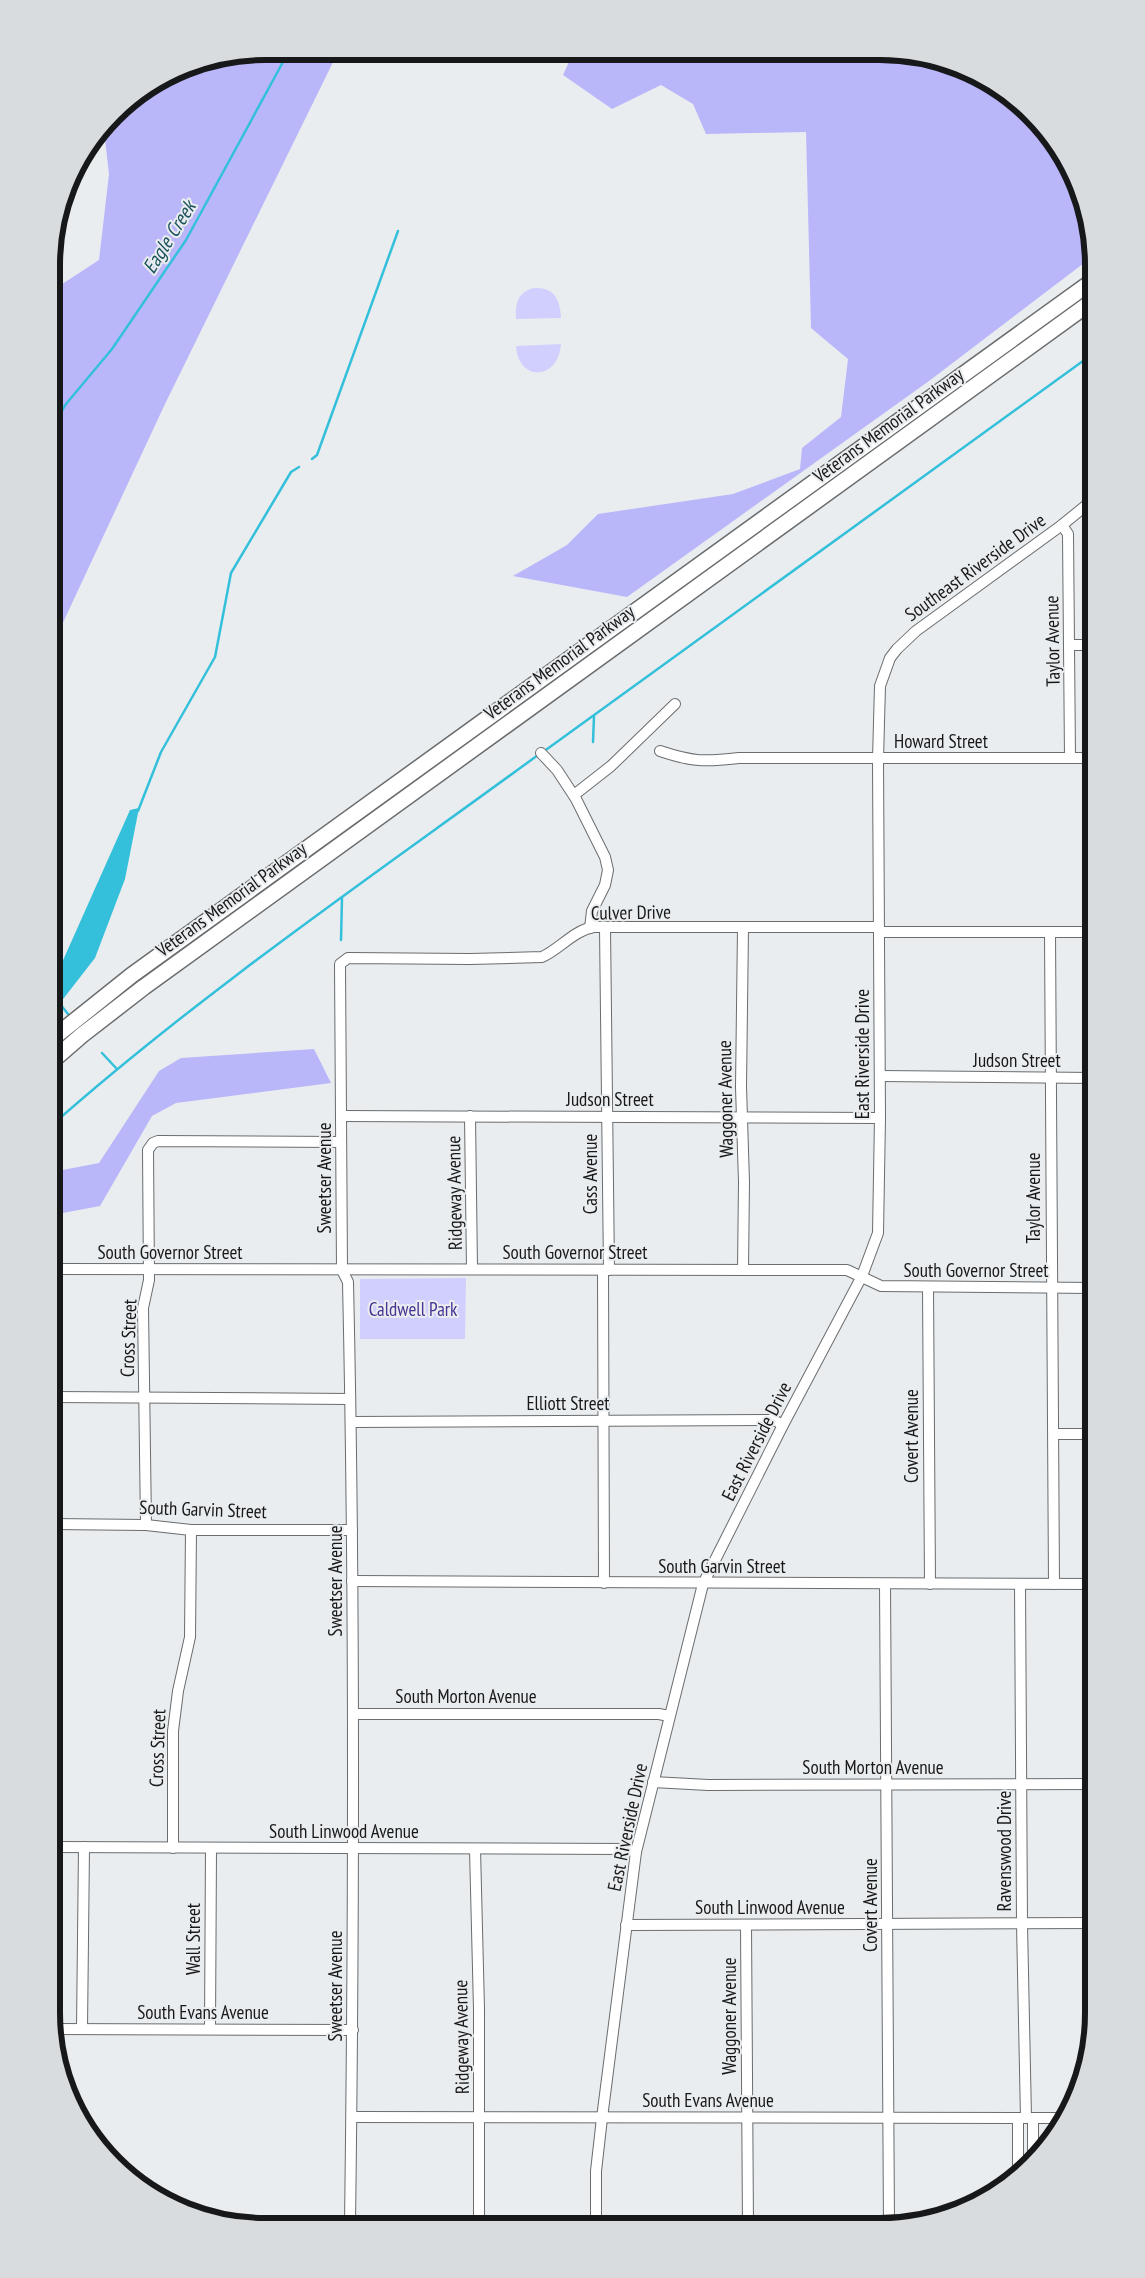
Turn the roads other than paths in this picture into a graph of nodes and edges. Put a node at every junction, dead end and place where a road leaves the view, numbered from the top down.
1 (1085, 287) edge
2 (1085, 307) edge
3 (1085, 508) edge
4 (1062, 525) junction
5 (1085, 645) edge
6 (1070, 646) junction
7 (885, 670) joint
8 (675, 704) dead end
9 (660, 751) dead end
10 (541, 753) dead end
11 (1070, 758) junction
12 (1085, 758) edge
13 (878, 759) junction
14 (574, 795) junction
15 (590, 928) junction
16 (605, 928) junction
17 (743, 928) junction
18 (879, 930) junction
19 (1050, 932) junction
20 (1085, 932) edge
21 (362, 958) joint
22 (60, 1033) edge
23 (60, 1054) edge
24 (880, 1076) junction
25 (1049, 1078) junction
26 (1085, 1078) edge
27 (341, 1116) junction
28 (470, 1116) junction
29 (608, 1116) junction
30 (743, 1117) junction
31 (880, 1118) junction
32 (341, 1142) junction
33 (149, 1268) junction
34 (60, 1269) edge
35 (472, 1269) junction
36 (342, 1270) junction
37 (606, 1270) junction
38 (743, 1270) junction
39 (862, 1276) junction
40 (928, 1287) junction
41 (1051, 1288) junction
42 (1085, 1288) edge
43 (60, 1397) edge
44 (144, 1397) junction
45 (350, 1399) junction
46 (603, 1420) junction
47 (351, 1422) junction
48 (783, 1425) junction
49 (1054, 1434) junction
50 (1085, 1434) edge
51 (60, 1524) edge
52 (146, 1525) junction
53 (191, 1530) junction
54 (352, 1530) junction
55 (352, 1581) junction
56 (604, 1583) junction
57 (703, 1584) junction
58 (885, 1584) junction
59 (930, 1584) junction
60 (1020, 1584) junction
61 (1054, 1584) junction
62 (1085, 1584) edge
63 (352, 1714) junction
64 (669, 1716) junction
65 (653, 1782) junction
66 (887, 1784) junction
67 (1021, 1784) junction
68 (1085, 1784) edge
69 (60, 1847) edge
70 (84, 1847) junction
71 (173, 1848) junction
72 (211, 1848) junction
73 (352, 1849) junction
74 (475, 1849) junction
75 (636, 1852) junction
76 (1085, 1923) edge
77 (888, 1924) junction
78 (1022, 1924) junction
79 (626, 1925) junction
80 (746, 1925) junction
81 (60, 2029) edge
82 (82, 2029) junction
83 (210, 2029) junction
84 (353, 2030) junction
85 (352, 2117) junction
86 (479, 2118) junction
87 (602, 2118) junction
88 (747, 2118) junction
89 (889, 2118) junction
90 (1026, 2118) junction
91 (1057, 2118) edge
92 (1032, 2151) edge
93 (1019, 2163) edge
94 (350, 2218) edge
95 (479, 2218) edge
96 (596, 2218) edge
97 (748, 2218) edge
98 (889, 2218) edge

1 - 22 highway, Veterans Memorial Parkway
2 - 23 highway, Veterans Memorial Parkway
3 - 4 street, Southeast Riverside Drive
4 - 6 street, Taylor Avenue
4 - 7 street, Southeast Riverside Drive
5 - 6 street
6 - 11 street, Taylor Avenue
7 - 13 street, East Riverside Drive
8 - 14 street
9 - 13 street, Howard Street
10 - 14 street
11 - 12 street, Howard Street
11 - 13 street, Howard Street
13 - 18 street, East Riverside Drive
14 - 15 street
15 - 16 street, Culver Drive
15 - 21 street, Culver Drive
16 - 17 street, Culver Drive
16 - 29 street, Cass Avenue
17 - 18 street, Culver Drive
17 - 30 street, Waggoner Avenue
18 - 19 street, Culver Drive
18 - 24 street, East Riverside Drive
19 - 20 street, Culver Drive
19 - 25 street, Taylor Avenue
21 - 27 street, Sweetser Avenue
24 - 25 street, Judson Street
24 - 31 street, East Riverside Drive
25 - 26 street, Judson Street
25 - 41 street, Taylor Avenue
27 - 28 street, Judson Street
27 - 32 street, Sweetser Avenue
28 - 29 street, Judson Street
28 - 35 street, Ridgeway Avenue
29 - 30 street, Judson Street
29 - 37 street, Cass Avenue
30 - 31 street, Judson Street
30 - 38 street, Waggoner Avenue
31 - 39 street, East Riverside Drive
32 - 33 street, Cross Street
32 - 36 street, Sweetser Avenue
33 - 34 street, South Governor Street
33 - 36 street, South Governor Street
33 - 44 street, Cross Street
35 - 36 street, South Governor Street
35 - 37 street, South Governor Street
36 - 45 street, Sweetser Avenue
37 - 38 street, South Governor Street
37 - 46 street, Cass Avenue
38 - 39 street, South Governor Street
39 - 40 street, South Governor Street
39 - 48 street, East Riverside Drive
40 - 41 street, South Governor Street
40 - 59 street, Covert Avenue
41 - 42 street, South Governor Street
41 - 49 street, Taylor Avenue
43 - 44 street
44 - 45 street
44 - 52 street, Cross Street
45 - 47 street, Sweetser Avenue
46 - 47 street, Elliott Street
46 - 48 street, Elliott Street
46 - 56 street, Cass Avenue
47 - 54 street, Sweetser Avenue
48 - 57 street, East Riverside Drive
49 - 50 street
49 - 61 street, Taylor Avenue
51 - 52 street, South Garvin Street
52 - 53 street, South Garvin Street
53 - 54 street, South Garvin Street
53 - 71 street, Cross Street
54 - 55 street, Sweetser Avenue
55 - 56 street, South Garvin Street
55 - 63 street, Sweetser Avenue
56 - 57 street, South Garvin Street
57 - 58 street, South Garvin Street
57 - 64 street, East Riverside Drive
58 - 59 street, South Garvin Street
58 - 66 street, Covert Avenue
59 - 60 street, South Garvin Street
60 - 61 street, South Garvin Street
60 - 67 street, Ravenswood Drive
61 - 62 street, South Garvin Street
63 - 64 street, South Morton Avenue
63 - 73 street, Sweetser Avenue
64 - 65 street, East Riverside Drive
65 - 66 street, South Morton Avenue
65 - 75 street, East Riverside Drive
66 - 67 street, South Morton Avenue
66 - 77 street, Covert Avenue
67 - 68 street, South Morton Avenue
67 - 78 street, Ravenswood Drive
69 - 70 street, South Linwood Avenue
70 - 71 street, South Linwood Avenue
70 - 82 street
71 - 72 street, South Linwood Avenue
72 - 73 street, South Linwood Avenue
72 - 83 street, Wall Street
73 - 74 street, South Linwood Avenue
73 - 84 street, Sweetser Avenue
74 - 75 street, South Linwood Avenue
74 - 86 street, Ridgeway Avenue
75 - 79 street, East Riverside Drive
76 - 78 street, South Linwood Avenue
77 - 78 street, South Linwood Avenue
77 - 80 street, South Linwood Avenue
77 - 89 street, Covert Avenue
78 - 90 street, Ravenswood Drive
79 - 80 street, South Linwood Avenue
79 - 87 street, East Riverside Drive
80 - 88 street, Waggoner Avenue
81 - 82 street, South Evans Avenue
82 - 83 street, South Evans Avenue
83 - 84 street, South Evans Avenue
84 - 85 street, Sweetser Avenue
85 - 86 street, South Evans Avenue
85 - 94 street, Sweetser Avenue
86 - 87 street, South Evans Avenue
86 - 95 street, Ridgeway Avenue
87 - 88 street, South Evans Avenue
87 - 96 street, East Riverside Drive
88 - 89 street, South Evans Avenue
88 - 97 street, Waggoner Avenue
89 - 90 street, South Evans Avenue
89 - 98 street, Covert Avenue
90 - 91 street, South Evans Avenue
90 - 92 street, Ravenswood Drive
90 - 93 street, Ravenswood Drive

